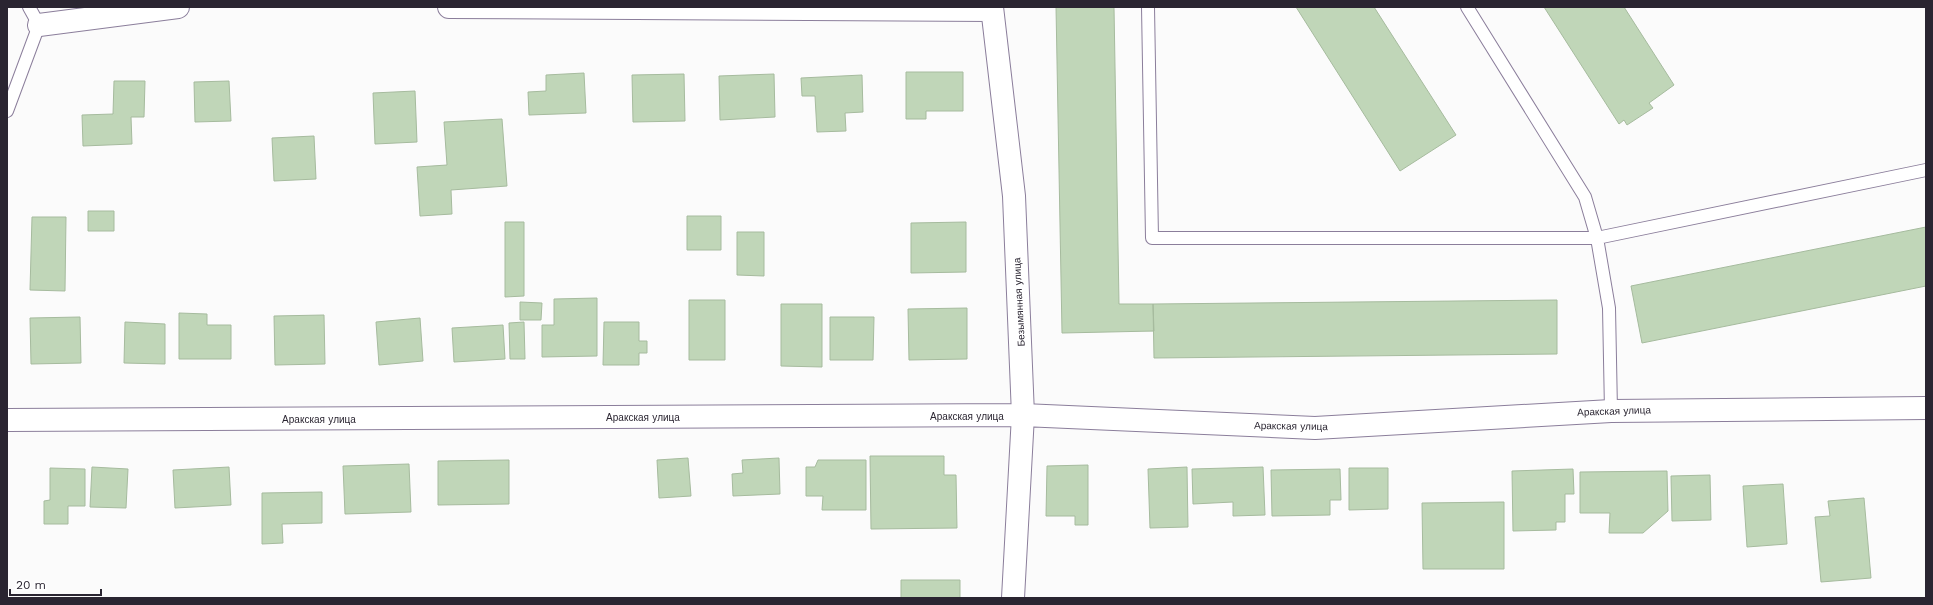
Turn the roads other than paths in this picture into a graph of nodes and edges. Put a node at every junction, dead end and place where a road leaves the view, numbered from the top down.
1 (178, 7) edge
2 (449, 7) edge
3 (1148, 7) edge
4 (1466, 7) edge
5 (992, 9) edge
6 (34, 16) edge
7 (7, 111) edge
8 (1926, 170) edge
9 (1597, 238) junction
10 (1926, 408) edge
11 (1611, 410) junction
12 (1024, 415) junction
13 (7, 420) edge
14 (1013, 598) edge

1 - 6 street
2 - 5 street
3 - 9 lane
4 - 9 lane
5 - 12 street, Безымянная улица
6 - 7 lane
8 - 9 lane
9 - 11 lane
10 - 11 street, Аракская улица
11 - 12 street, Аракская улица
12 - 13 street, Аракская улица
12 - 14 street, Безымянная улица

